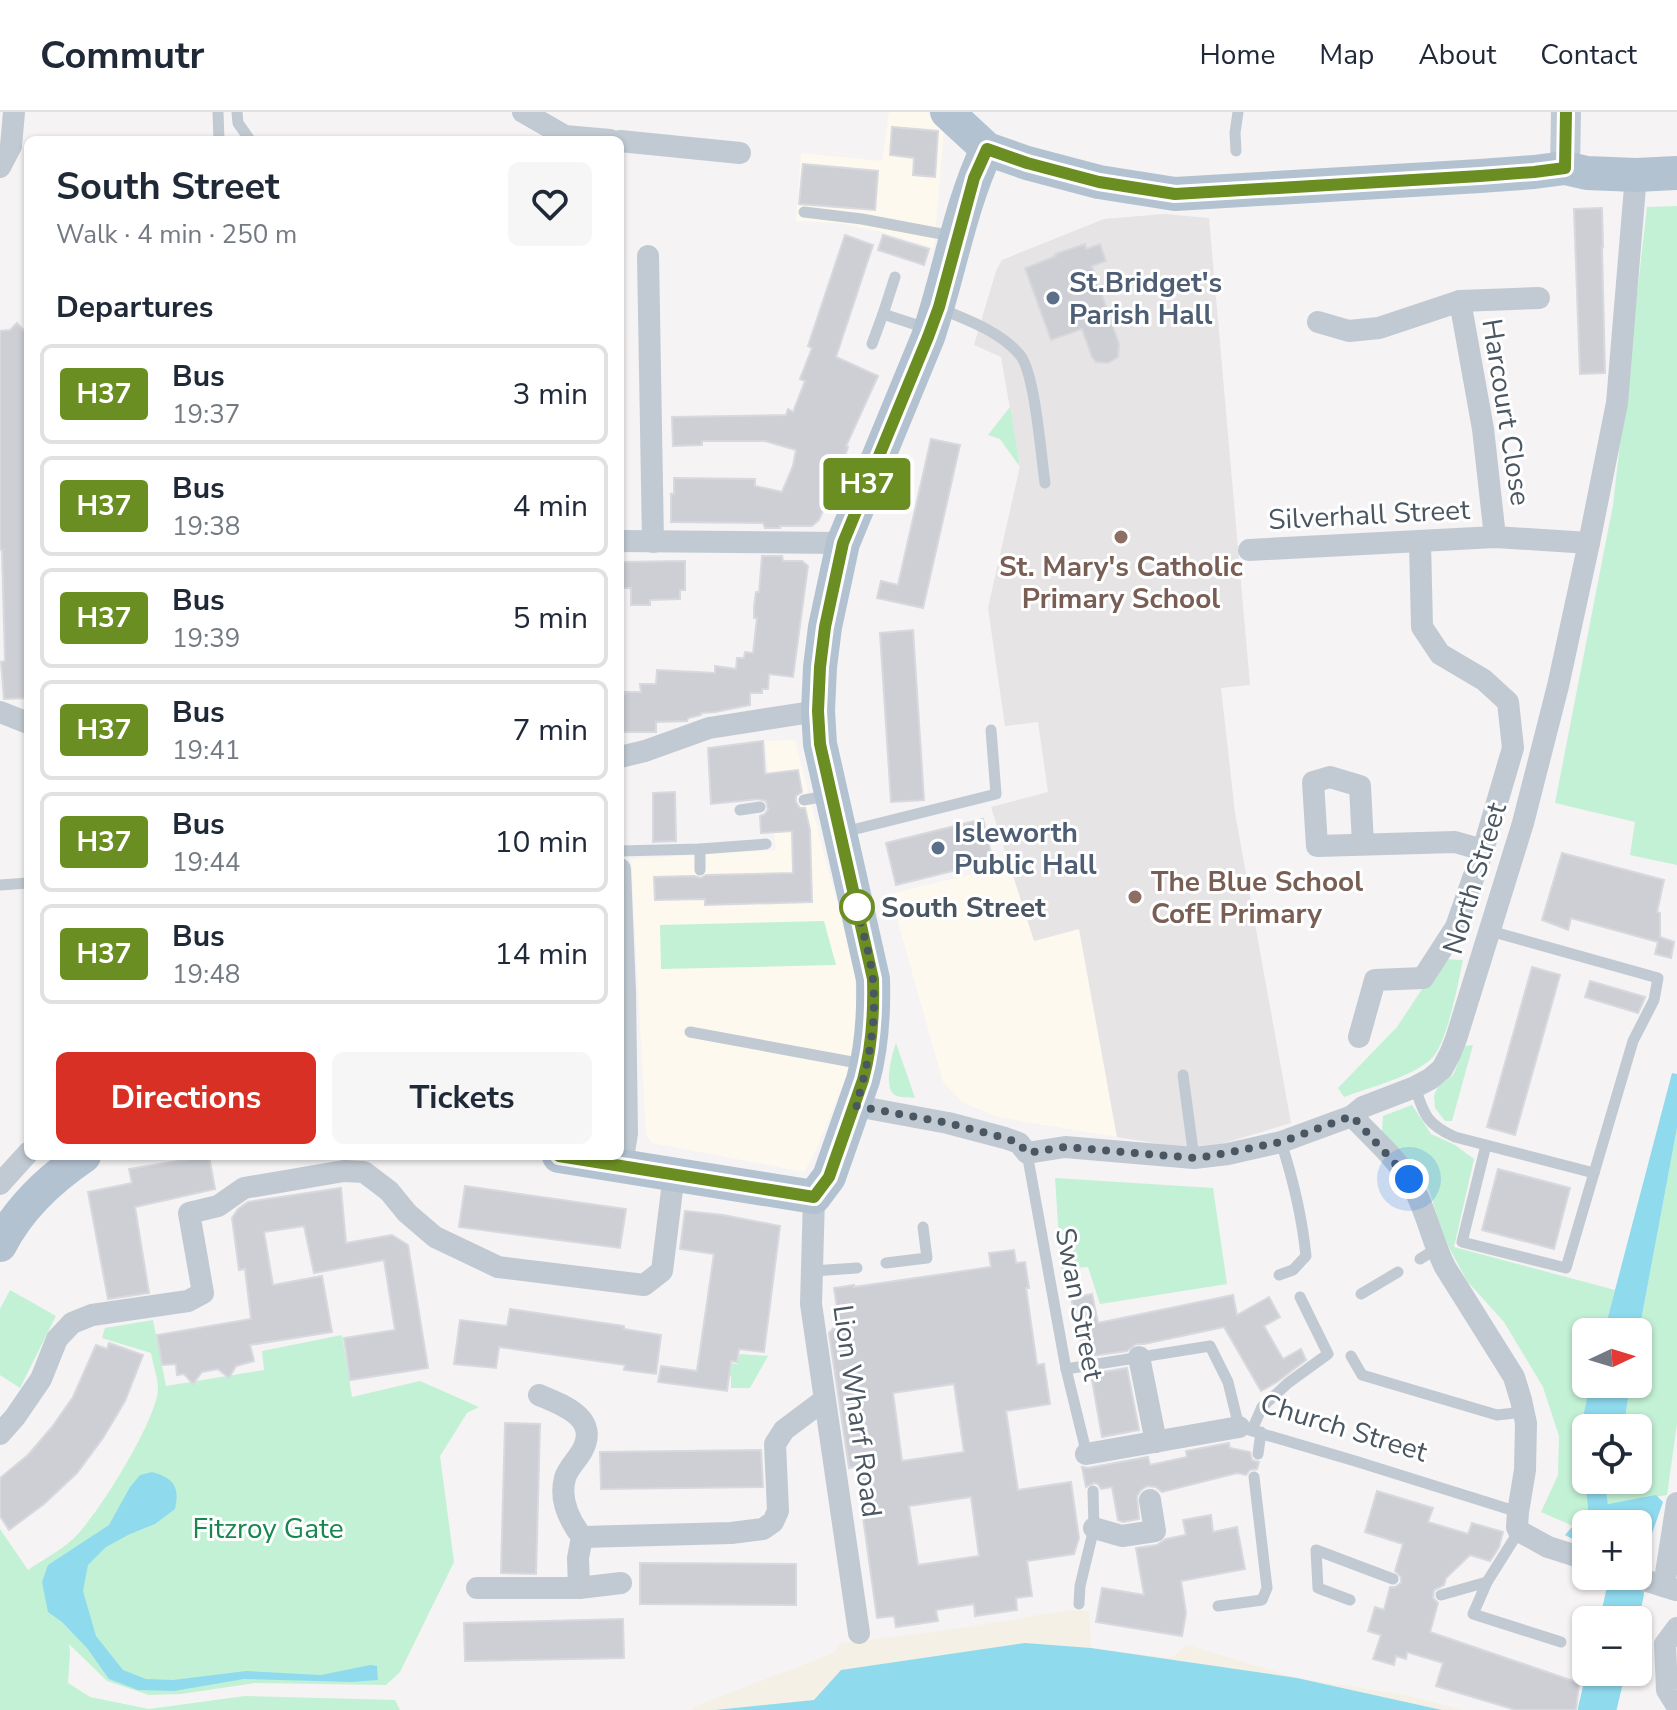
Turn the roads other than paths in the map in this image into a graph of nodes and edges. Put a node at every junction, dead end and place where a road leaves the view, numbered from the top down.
1 (14, 112) edge
2 (218, 112) edge
3 (237, 112) edge
4 (523, 112) edge
5 (947, 112) edge
6 (1238, 112) edge
7 (1566, 112) edge
8 (219, 136) edge
9 (247, 136) edge
10 (565, 136) edge
11 (624, 141) edge
12 (987, 149) junction
13 (1236, 151) dead end
14 (740, 153) dead end
15 (0, 167) edge
16 (1565, 168) junction
17 (1677, 173) edge
18 (1636, 175) junction
19 (804, 212) dead end
20 (956, 237) junction
21 (648, 256) dead end
22 (895, 277) dead end
23 (1539, 298) dead end
24 (1460, 301) junction
25 (883, 314) junction
26 (1318, 322) dead end
27 (934, 329) junction
28 (872, 344) dead end
29 (1045, 483) dead end
30 (1495, 537) junction
31 (624, 541) edge
32 (653, 542) junction
33 (1420, 542) junction
34 (843, 543) junction
35 (1589, 543) junction
36 (1249, 550) dead end
37 (818, 711) junction
38 (0, 712) edge
39 (24, 721) edge
40 (991, 730) dead end
41 (624, 756) edge
42 (760, 807) dead end
43 (740, 810) dead end
44 (839, 833) junction
45 (766, 844) dead end
46 (1363, 844) dead end
47 (700, 849) junction
48 (1483, 850) junction
49 (624, 851) edge
50 (700, 870) dead end
51 (24, 883) edge
52 (0, 885) edge
53 (1490, 931) junction
54 (624, 967) edge
55 (690, 1032) dead end
56 (1359, 1037) dead end
57 (867, 1065) junction
58 (1183, 1075) dead end
59 (1415, 1087) junction
60 (856, 1106) junction
61 (1352, 1116) junction
62 (1281, 1142) junction
63 (1486, 1145) junction
64 (624, 1152) edge
65 (1027, 1153) junction
66 (24, 1157) edge
67 (1194, 1158) junction
68 (78, 1160) edge
69 (587, 1160) edge
70 (623, 1160) edge
71 (622, 1165) junction
72 (1594, 1173) junction
73 (674, 1174) junction
74 (0, 1184) edge
75 (814, 1197) junction
76 (923, 1227) dead end
77 (0, 1245) edge
78 (886, 1263) dead end
79 (857, 1268) dead end
80 (812, 1271) junction
81 (1398, 1272) dead end
82 (1279, 1275) dead end
83 (1361, 1294) dead end
84 (1300, 1297) dead end
85 (1351, 1356) dead end
86 (1139, 1357) junction
87 (1066, 1369) junction
88 (539, 1395) dead end
89 (824, 1400) junction
90 (1524, 1412) junction
91 (1251, 1430) junction
92 (0, 1434) edge
93 (1156, 1442) junction
94 (1258, 1454) dead end
95 (1087, 1458) joint
96 (1254, 1477) dead end
97 (1093, 1491) dead end
98 (1150, 1500) dead end
99 (1677, 1503) edge
100 (1518, 1522) junction
101 (1094, 1528) junction
102 (582, 1537) junction
103 (1572, 1555) edge
104 (1393, 1579) dead end
105 (1487, 1582) junction
106 (621, 1583) dead end
107 (1654, 1583) edge
108 (477, 1588) dead end
109 (579, 1588) junction
110 (1441, 1595) dead end
111 (1350, 1600) dead end
112 (1079, 1604) dead end
113 (1218, 1606) dead end
114 (1677, 1628) edge
115 (859, 1633) dead end
116 (1561, 1642) dead end
117 (1677, 1706) edge

1 - 15 street
2 - 8 lane
3 - 9 lane
4 - 10 street
5 - 12 main road
6 - 13 lane
7 - 16 main road
11 - 14 street
12 - 16 main road
12 - 20 main road
16 - 18 main road
17 - 18 main road
18 - 35 street, North Street
19 - 20 lane
20 - 27 main road
21 - 32 street
22 - 25 lane
23 - 24 street
24 - 26 street, Harcourt Close
24 - 30 street, Harcourt Close
25 - 27 lane
25 - 28 lane
27 - 29 lane
27 - 34 main road
30 - 33 street, Silverhall Street
30 - 35 street, Silverhall Street
31 - 32 street
32 - 34 street
33 - 36 street, Silverhall Street
33 - 48 street
34 - 37 main road
35 - 53 street, North Street
37 - 41 street
37 - 44 main road
38 - 39 street
40 - 44 lane
42 - 43 lane
44 - 57 main road
45 - 47 lane
46 - 48 street
47 - 49 lane
47 - 50 lane
48 - 56 street
51 - 52 lane
53 - 59 street, North Street
53 - 72 lane
54 - 64 street
55 - 57 lane
57 - 60 main road
58 - 67 lane
59 - 61 street, North Street
59 - 63 lane
60 - 65 street
60 - 75 main road
61 - 62 street, North Street
61 - 90 street
62 - 67 street, North Street
62 - 82 lane
63 - 72 lane
63 - 72 lane
65 - 67 street, North Street
65 - 87 lane, Swan Street
66 - 74 street
68 - 77 main road
69 - 71 main road
70 - 71 street
71 - 73 main road
73 - 75 main road
73 - 92 street
75 - 80 street, Lion Wharf Road
76 - 78 lane
79 - 80 lane
80 - 89 street, Lion Wharf Road
81 - 83 lane
84 - 91 lane
85 - 90 lane
86 - 87 lane, Church Street
86 - 91 lane, Church Street
86 - 93 street
87 - 95 lane, Swan Street
88 - 102 street
89 - 102 street
89 - 115 street, Lion Wharf Road
90 - 100 street
91 - 93 street
91 - 94 lane
91 - 100 lane, Church Street
93 - 95 street
96 - 113 lane
97 - 101 lane
98 - 101 street
99 - 107 street
100 - 103 street, Church Street
100 - 105 lane
101 - 112 lane
102 - 109 street
104 - 111 lane
105 - 110 lane
105 - 116 lane
106 - 109 street
108 - 109 street
114 - 117 street

